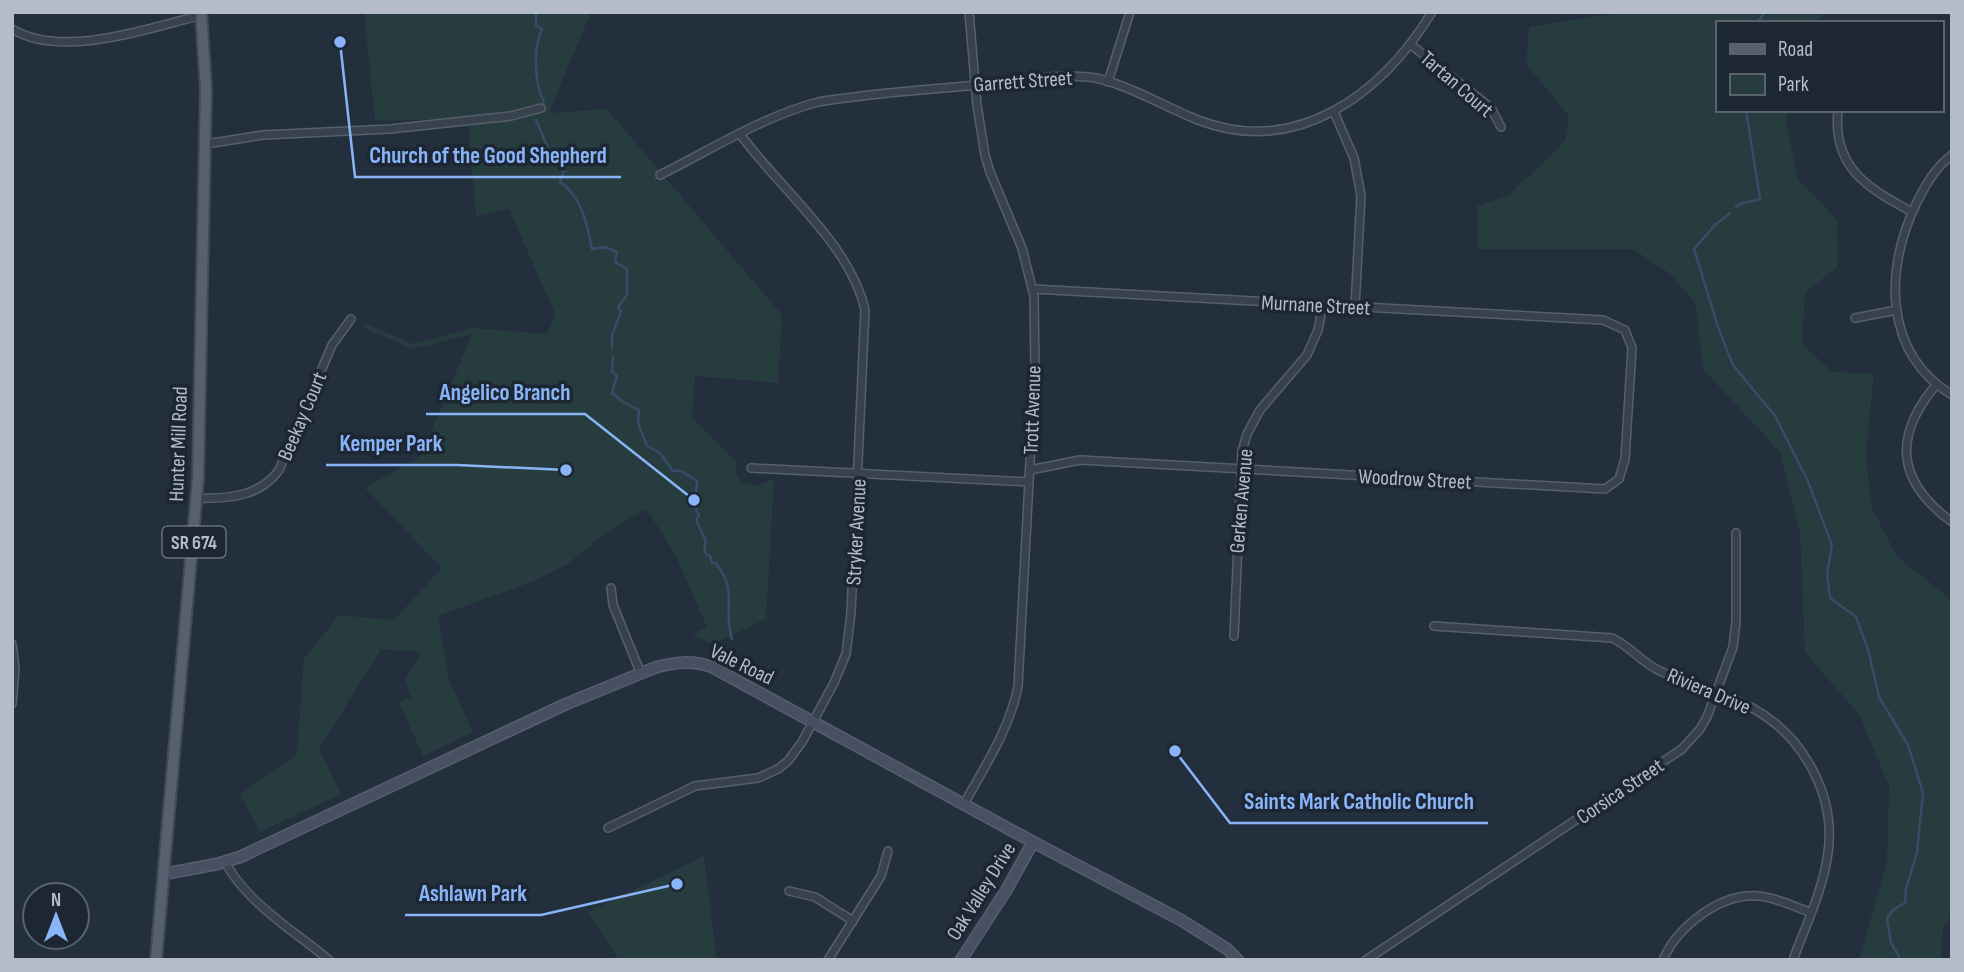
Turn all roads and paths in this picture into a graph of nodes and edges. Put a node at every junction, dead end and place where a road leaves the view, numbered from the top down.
1 (968, 12) edge
2 (1130, 12) edge
3 (1433, 12) edge
4 (201, 14) edge
5 (12, 29) edge
6 (1410, 44) junction
7 (1108, 82) junction
8 (976, 85) junction
9 (541, 108) dead end
10 (1334, 112) junction
11 (1838, 112) edge
12 (1501, 127) dead end
13 (740, 134) junction
14 (206, 144) junction
15 (1952, 155) edge
16 (660, 175) dead end
17 (1912, 212) junction
18 (1033, 289) junction
19 (1323, 305) junction
20 (1355, 307) junction
21 (1897, 310) junction
22 (1855, 318) dead end
23 (351, 320) dead end
24 (1600, 320) joint
25 (1936, 385) junction
26 (1952, 395) edge
27 (751, 468) dead end
28 (1241, 469) junction
29 (1030, 470) junction
30 (859, 474) junction
31 (1029, 482) junction
32 (196, 498) junction
33 (1952, 522) edge
34 (1736, 533) dead end
35 (611, 588) dead end
36 (1434, 626) dead end
37 (1234, 636) dead end
38 (12, 644) edge
39 (641, 674) junction
40 (1717, 693) junction
41 (12, 704) edge
42 (814, 722) junction
43 (964, 804) junction
44 (608, 828) dead end
45 (1033, 842) junction
46 (888, 851) dead end
47 (225, 862) junction
48 (164, 874) junction
49 (789, 891) dead end
50 (1810, 912) junction
51 (853, 921) junction
52 (156, 960) edge
53 (330, 960) edge
54 (828, 960) edge
55 (961, 960) edge
56 (1238, 960) edge
57 (1366, 960) edge
58 (1663, 960) edge
59 (1793, 960) edge

1 - 8 street, Trott Avenue
2 - 7 street
3 - 6 street, Garrett Street
4 - 5 street
4 - 14 main road, Hunter Mill Road / SR 674
6 - 10 street, Garrett Street
6 - 12 street, Tartan Court
7 - 8 street, Garrett Street
7 - 10 street, Garrett Street
8 - 13 street, Garrett Street
8 - 18 street, Trott Avenue
9 - 14 street
10 - 20 street
11 - 17 street
13 - 16 street, Garrett Street
13 - 30 street, Stryker Avenue
14 - 32 main road, Hunter Mill Road / SR 674
15 - 17 street
17 - 21 street
18 - 19 street, Murnane Street
18 - 29 street, Trott Avenue
19 - 20 street, Murnane Street
19 - 28 street, Gerken Avenue
20 - 24 street, Murnane Street
21 - 22 street
21 - 25 street
23 - 32 street, Beekay Court
24 - 28 street, Woodrow Street
25 - 26 street
25 - 33 street
27 - 30 street
28 - 29 street, Woodrow Street
28 - 37 street, Gerken Avenue
29 - 31 street, Trott Avenue
30 - 31 street
30 - 42 street, Stryker Avenue
31 - 43 street, Trott Avenue
32 - 48 main road, Hunter Mill Road / SR 674
34 - 40 street, Corsica Street
35 - 39 street
36 - 40 street, Riviera Drive
38 - 41 street
39 - 42 main road, Vale Road
39 - 47 main road, Vale Road
40 - 50 street, Riviera Drive
40 - 57 street, Corsica Street
42 - 43 main road, Vale Road
42 - 44 street, Stryker Avenue
43 - 45 main road, Vale Road
45 - 55 main road, Oak Valley Drive
45 - 56 main road, Vale Road
46 - 51 street
47 - 48 main road, Vale Road
47 - 53 street
48 - 52 main road, Hunter Mill Road / SR 674
49 - 51 street
50 - 58 street
50 - 59 street, Riviera Drive
51 - 54 street

